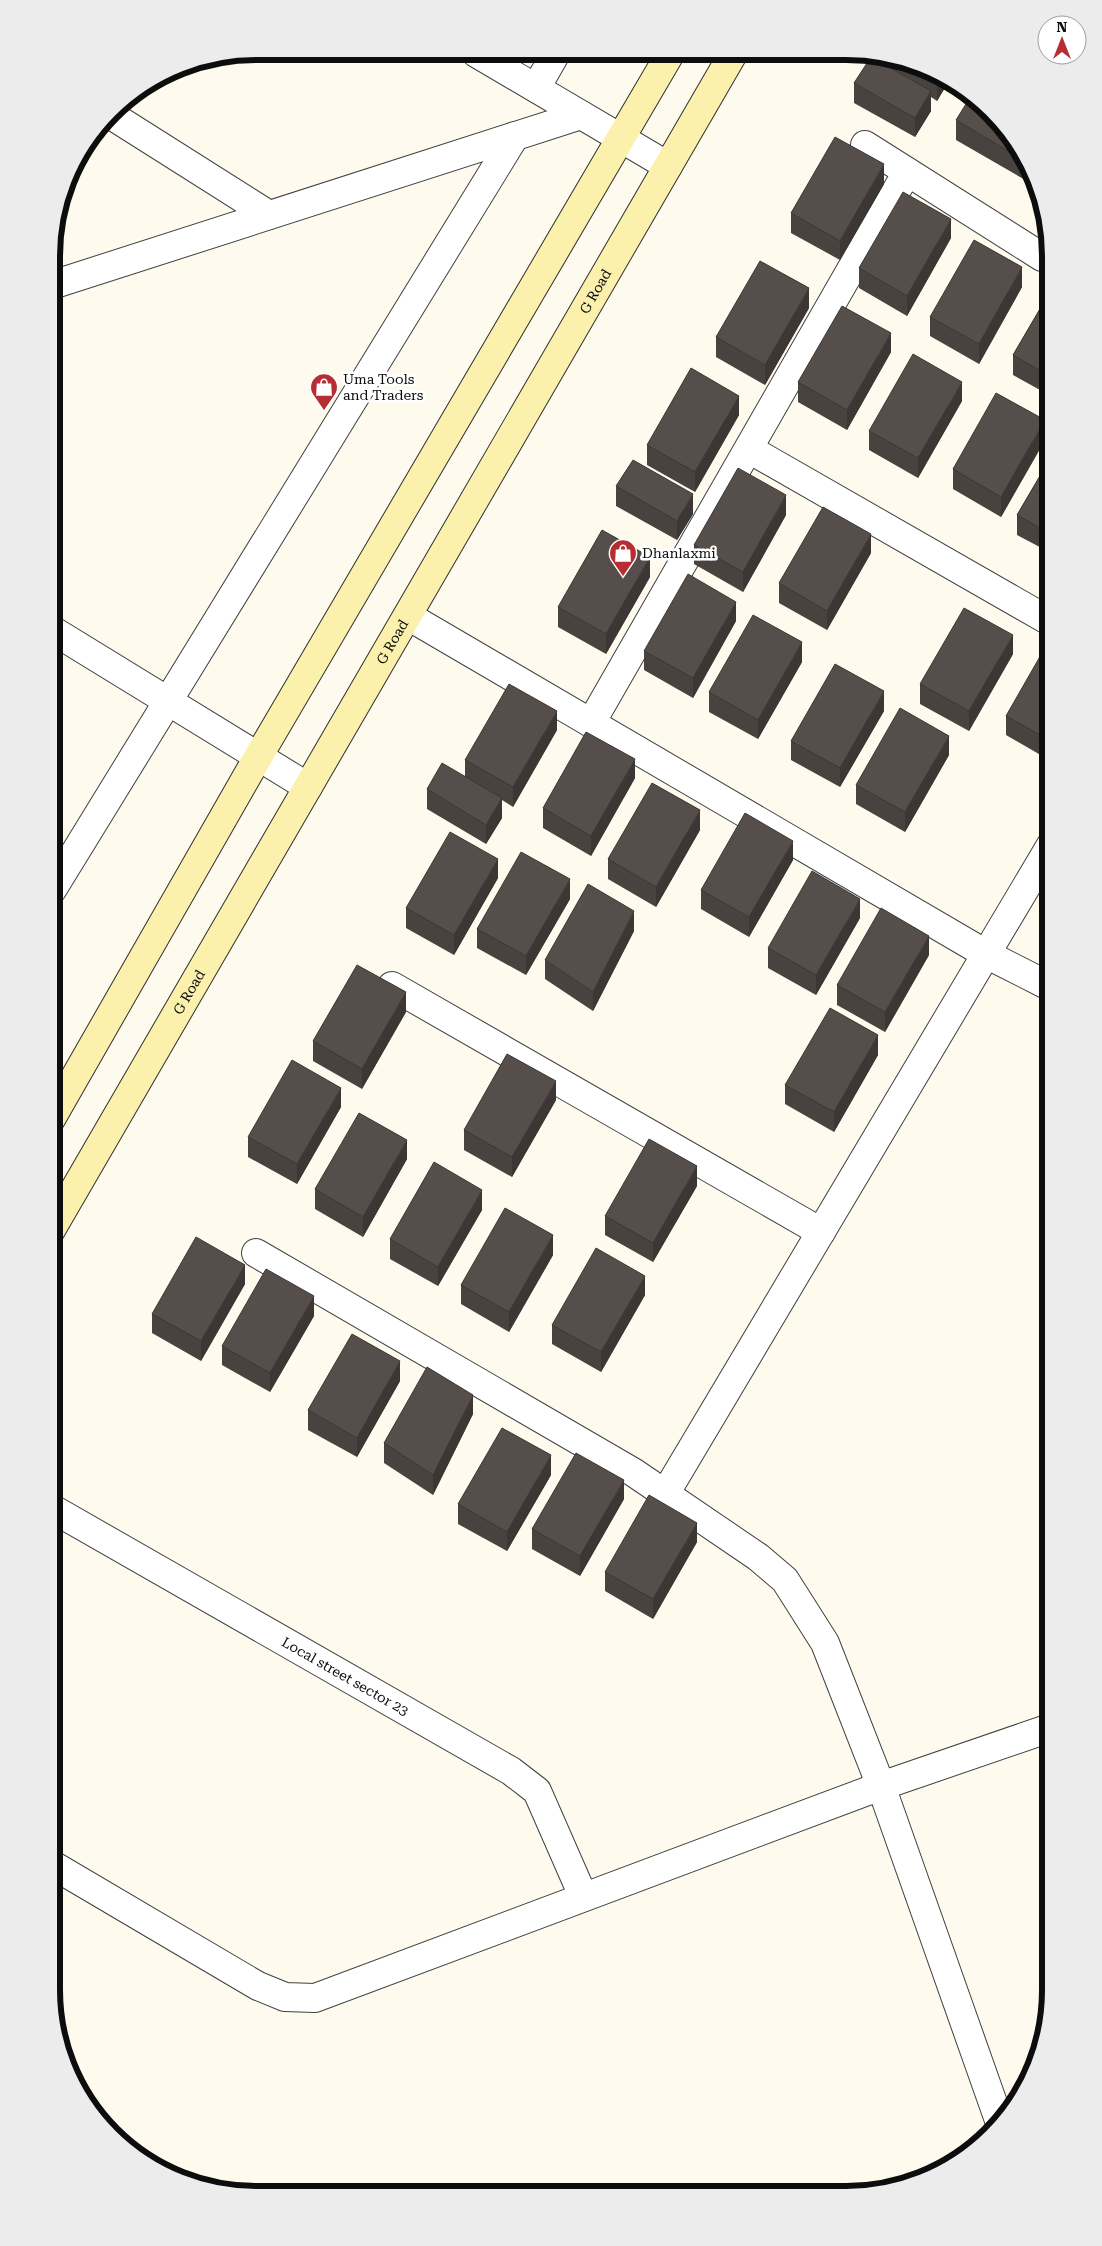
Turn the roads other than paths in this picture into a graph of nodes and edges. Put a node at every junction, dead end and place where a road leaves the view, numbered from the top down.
1 (488, 60) edge
2 (552, 60) edge
3 (666, 60) edge
4 (730, 60) edge
5 (536, 88) junction
6 (581, 115) junction
7 (117, 119) edge
8 (515, 136) junction
9 (621, 138) junction
10 (865, 145) dead end
11 (668, 166) junction
12 (907, 172) junction
13 (269, 215) junction
14 (1042, 250) edge
15 (60, 282) edge
16 (749, 449) junction
17 (408, 616) junction
18 (1042, 617) edge
19 (60, 635) edge
20 (166, 701) junction
21 (591, 723) junction
22 (258, 757) junction
23 (308, 788) junction
24 (1042, 860) edge
25 (60, 877) edge
26 (986, 954) junction
27 (1042, 982) edge
28 (392, 986) edge
29 (60, 1105) edge
30 (60, 1216) edge
31 (821, 1232) junction
32 (256, 1253) dead end
33 (665, 1494) junction
34 (60, 1513) edge
35 (1042, 1731) edge
36 (881, 1786) junction
37 (60, 1869) edge
38 (583, 1896) junction
39 (997, 2114) edge

1 - 5 street
2 - 5 street
3 - 9 street
4 - 11 street, G Road
5 - 6 street
6 - 8 street
6 - 9 street
7 - 13 street
8 - 13 street
8 - 20 street
9 - 11 street
9 - 22 street
10 - 12 street
11 - 17 street, G Road
12 - 14 street
12 - 16 street
13 - 15 street
16 - 18 street
16 - 21 street
17 - 21 street
17 - 23 street, G Road
19 - 20 street
20 - 22 street
20 - 25 street
21 - 26 street
22 - 23 street
22 - 29 street
23 - 30 street, G Road
24 - 26 street
26 - 27 street
26 - 31 street
28 - 31 street
31 - 33 street
32 - 33 street
33 - 36 street
34 - 38 street, Local street sector 23
35 - 36 street
36 - 38 street
36 - 39 street
37 - 38 street

